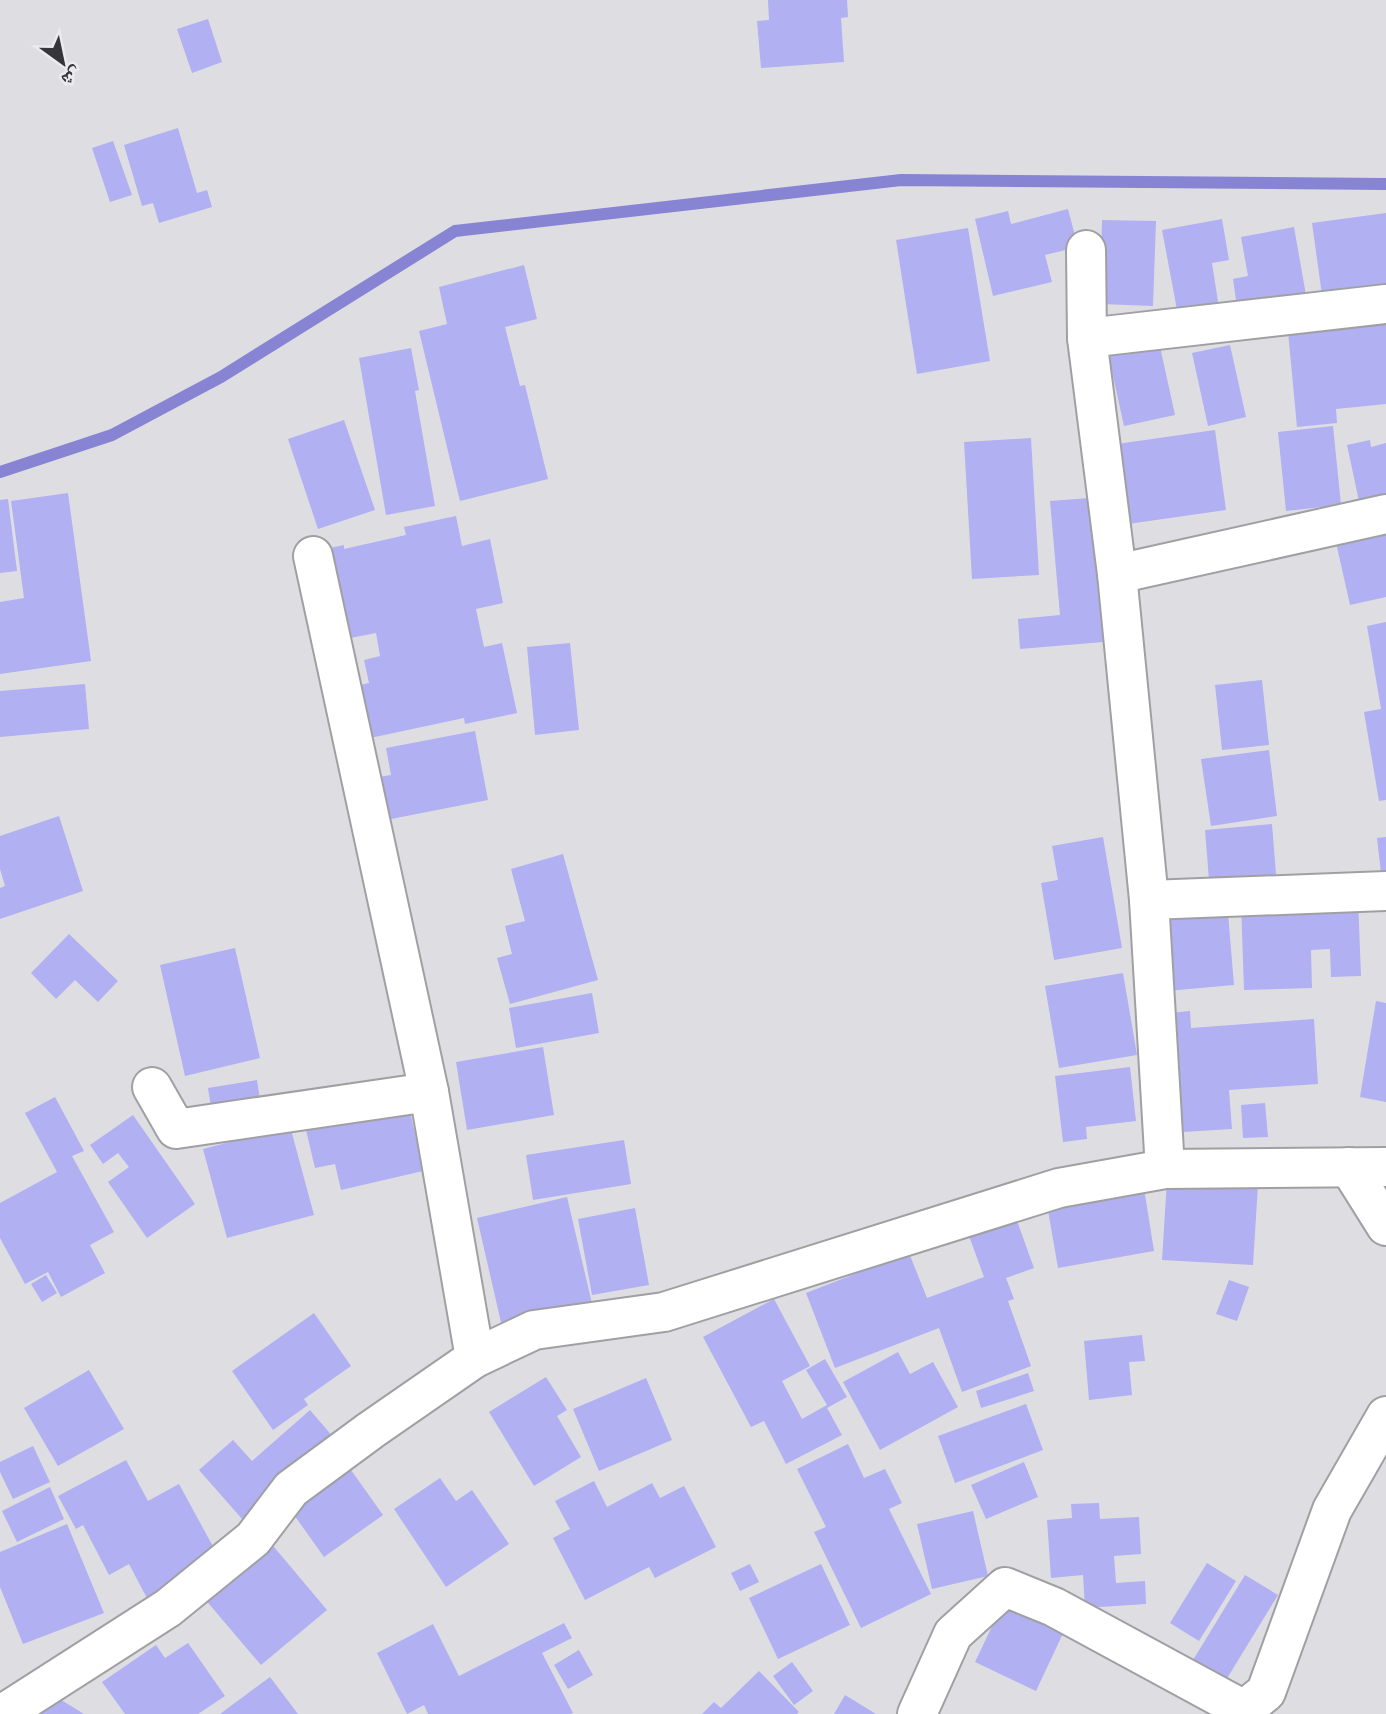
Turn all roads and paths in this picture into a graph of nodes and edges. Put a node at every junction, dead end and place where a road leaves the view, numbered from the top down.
1 (1086, 250) dead end
2 (1386, 303) edge
3 (1087, 338) junction
4 (1386, 514) edge
5 (313, 556) dead end
6 (1117, 574) junction
7 (1386, 891) edge
8 (1149, 900) junction
9 (152, 1087) dead end
10 (429, 1092) junction
11 (1367, 1167) edge
12 (1165, 1169) junction
13 (1386, 1226) edge
14 (475, 1358) junction
15 (1386, 1416) edge
16 (8, 1714) edge
17 (917, 1714) edge

1 - 3 street
2 - 3 street
3 - 6 street
4 - 6 street
5 - 10 street
6 - 8 street
7 - 8 street
8 - 12 street
9 - 10 street
10 - 14 street
11 - 12 street
11 - 13 street
12 - 14 street
14 - 16 street
15 - 17 street

